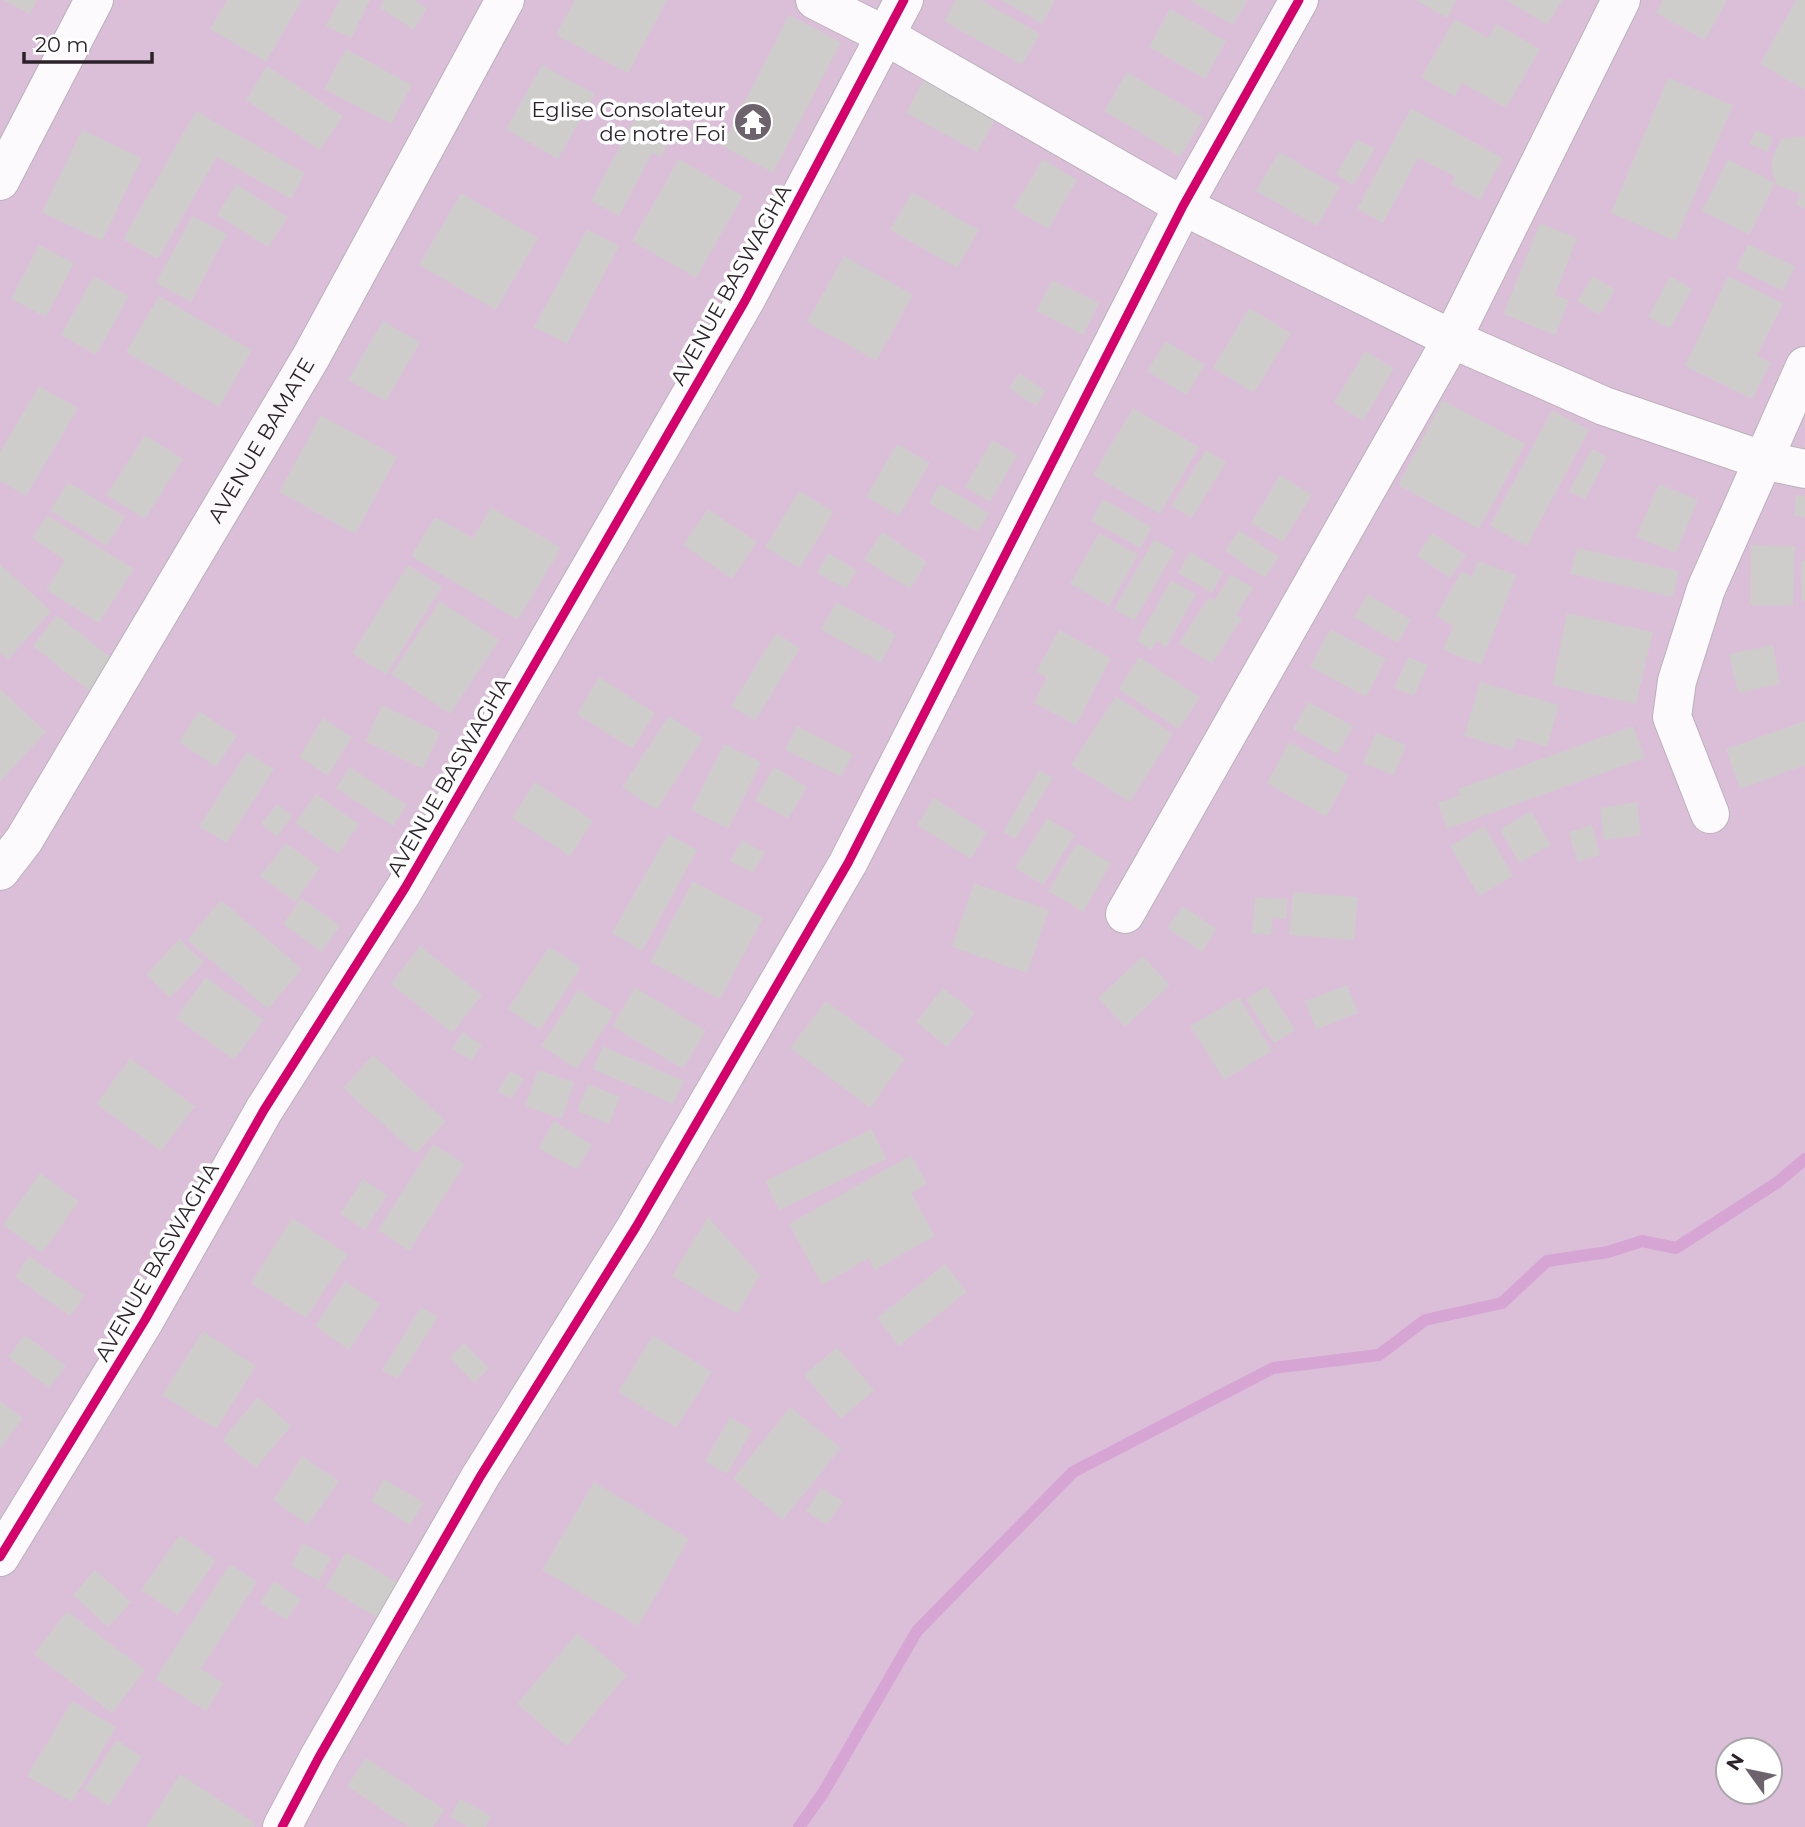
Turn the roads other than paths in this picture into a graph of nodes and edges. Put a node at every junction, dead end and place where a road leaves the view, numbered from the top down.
1 (93, 0) edge
2 (505, 0) edge
3 (816, 0) edge
4 (904, 0) edge
5 (1299, 0) edge
6 (1621, 0) edge
7 (886, 36) junction
8 (0, 181) edge
9 (1183, 206) junction
10 (1452, 339) junction
11 (1805, 366) edge
12 (1762, 460) junction
13 (1805, 470) edge
14 (1710, 814) dead end
15 (0, 871) edge
16 (1125, 914) dead end
17 (0, 1557) edge
18 (282, 1827) edge

1 - 8 street
2 - 15 street, AVENUE BAMATE
3 - 7 street
4 - 7 street, AVENUE BASWAGHA
5 - 9 street
6 - 10 street
7 - 9 street
7 - 17 street, AVENUE BASWAGHA
9 - 10 street
9 - 18 street
10 - 12 street
10 - 16 street
11 - 12 street
12 - 13 street
12 - 14 street

